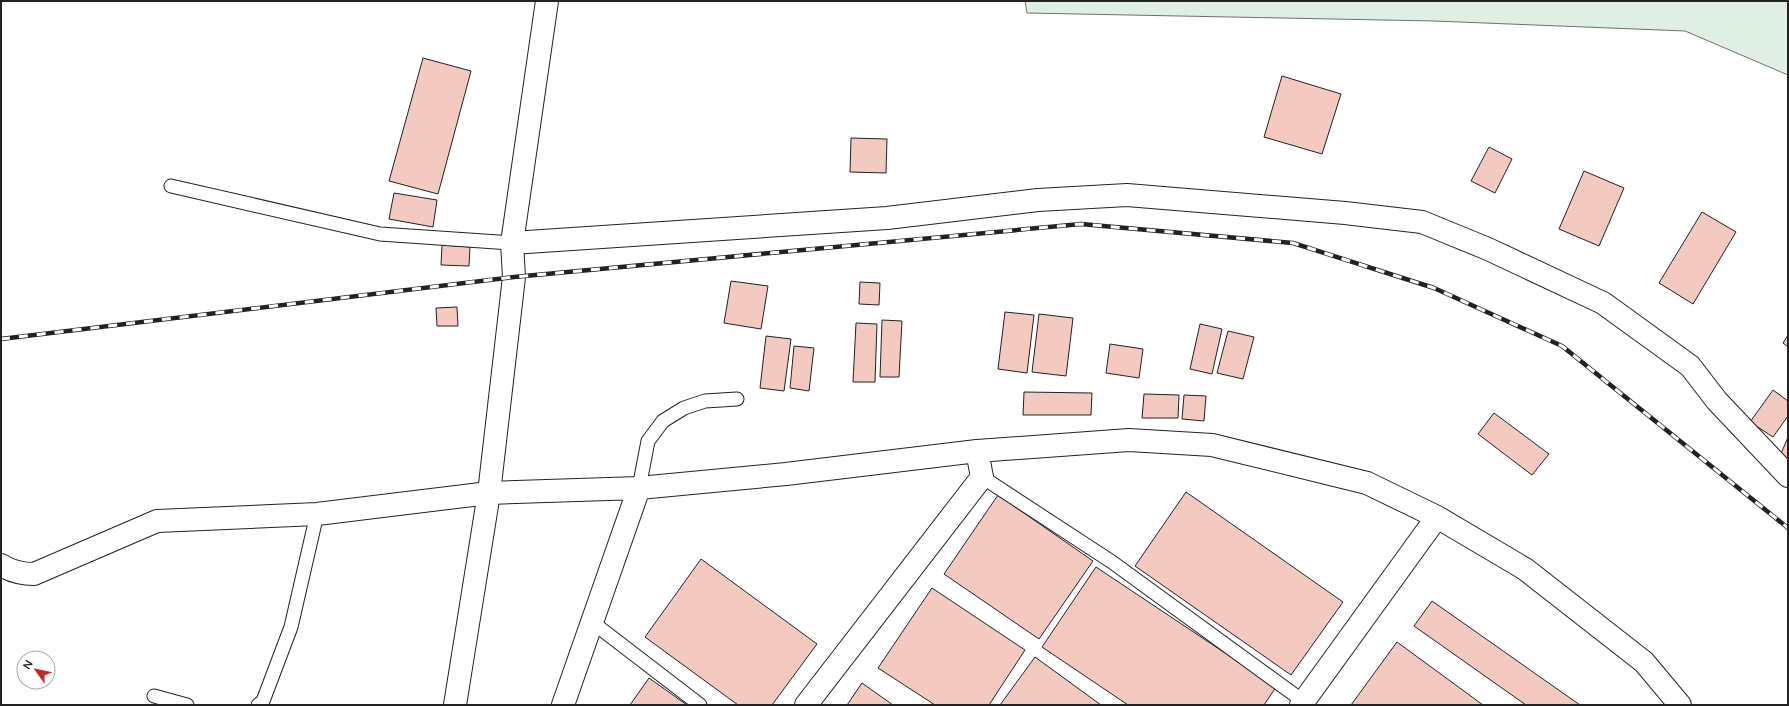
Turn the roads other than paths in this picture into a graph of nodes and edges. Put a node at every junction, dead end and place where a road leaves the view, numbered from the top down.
1 (547, 1) edge
2 (172, 186) dead end
3 (512, 243) junction
4 (737, 399) dead end
5 (977, 452) junction
6 (1788, 476) edge
7 (982, 477) junction
8 (639, 488) junction
9 (489, 493) junction
10 (317, 514) junction
11 (1437, 517) junction
12 (1, 565) edge
13 (592, 622) junction
14 (154, 696) dead end
15 (1302, 703) edge
16 (187, 705) edge
17 (258, 705) edge
18 (455, 705) edge
19 (563, 705) edge
20 (700, 705) edge
21 (806, 705) edge
22 (1680, 705) edge

1 - 3 street
2 - 3 lane
3 - 6 street
3 - 9 street
4 - 8 lane
5 - 7 street
5 - 8 street
5 - 11 street
7 - 15 lane
7 - 21 street
8 - 9 street
8 - 13 street
9 - 10 street
9 - 18 street
10 - 12 street
10 - 17 lane
11 - 15 street
11 - 22 street
13 - 19 street
13 - 20 lane
14 - 16 lane

